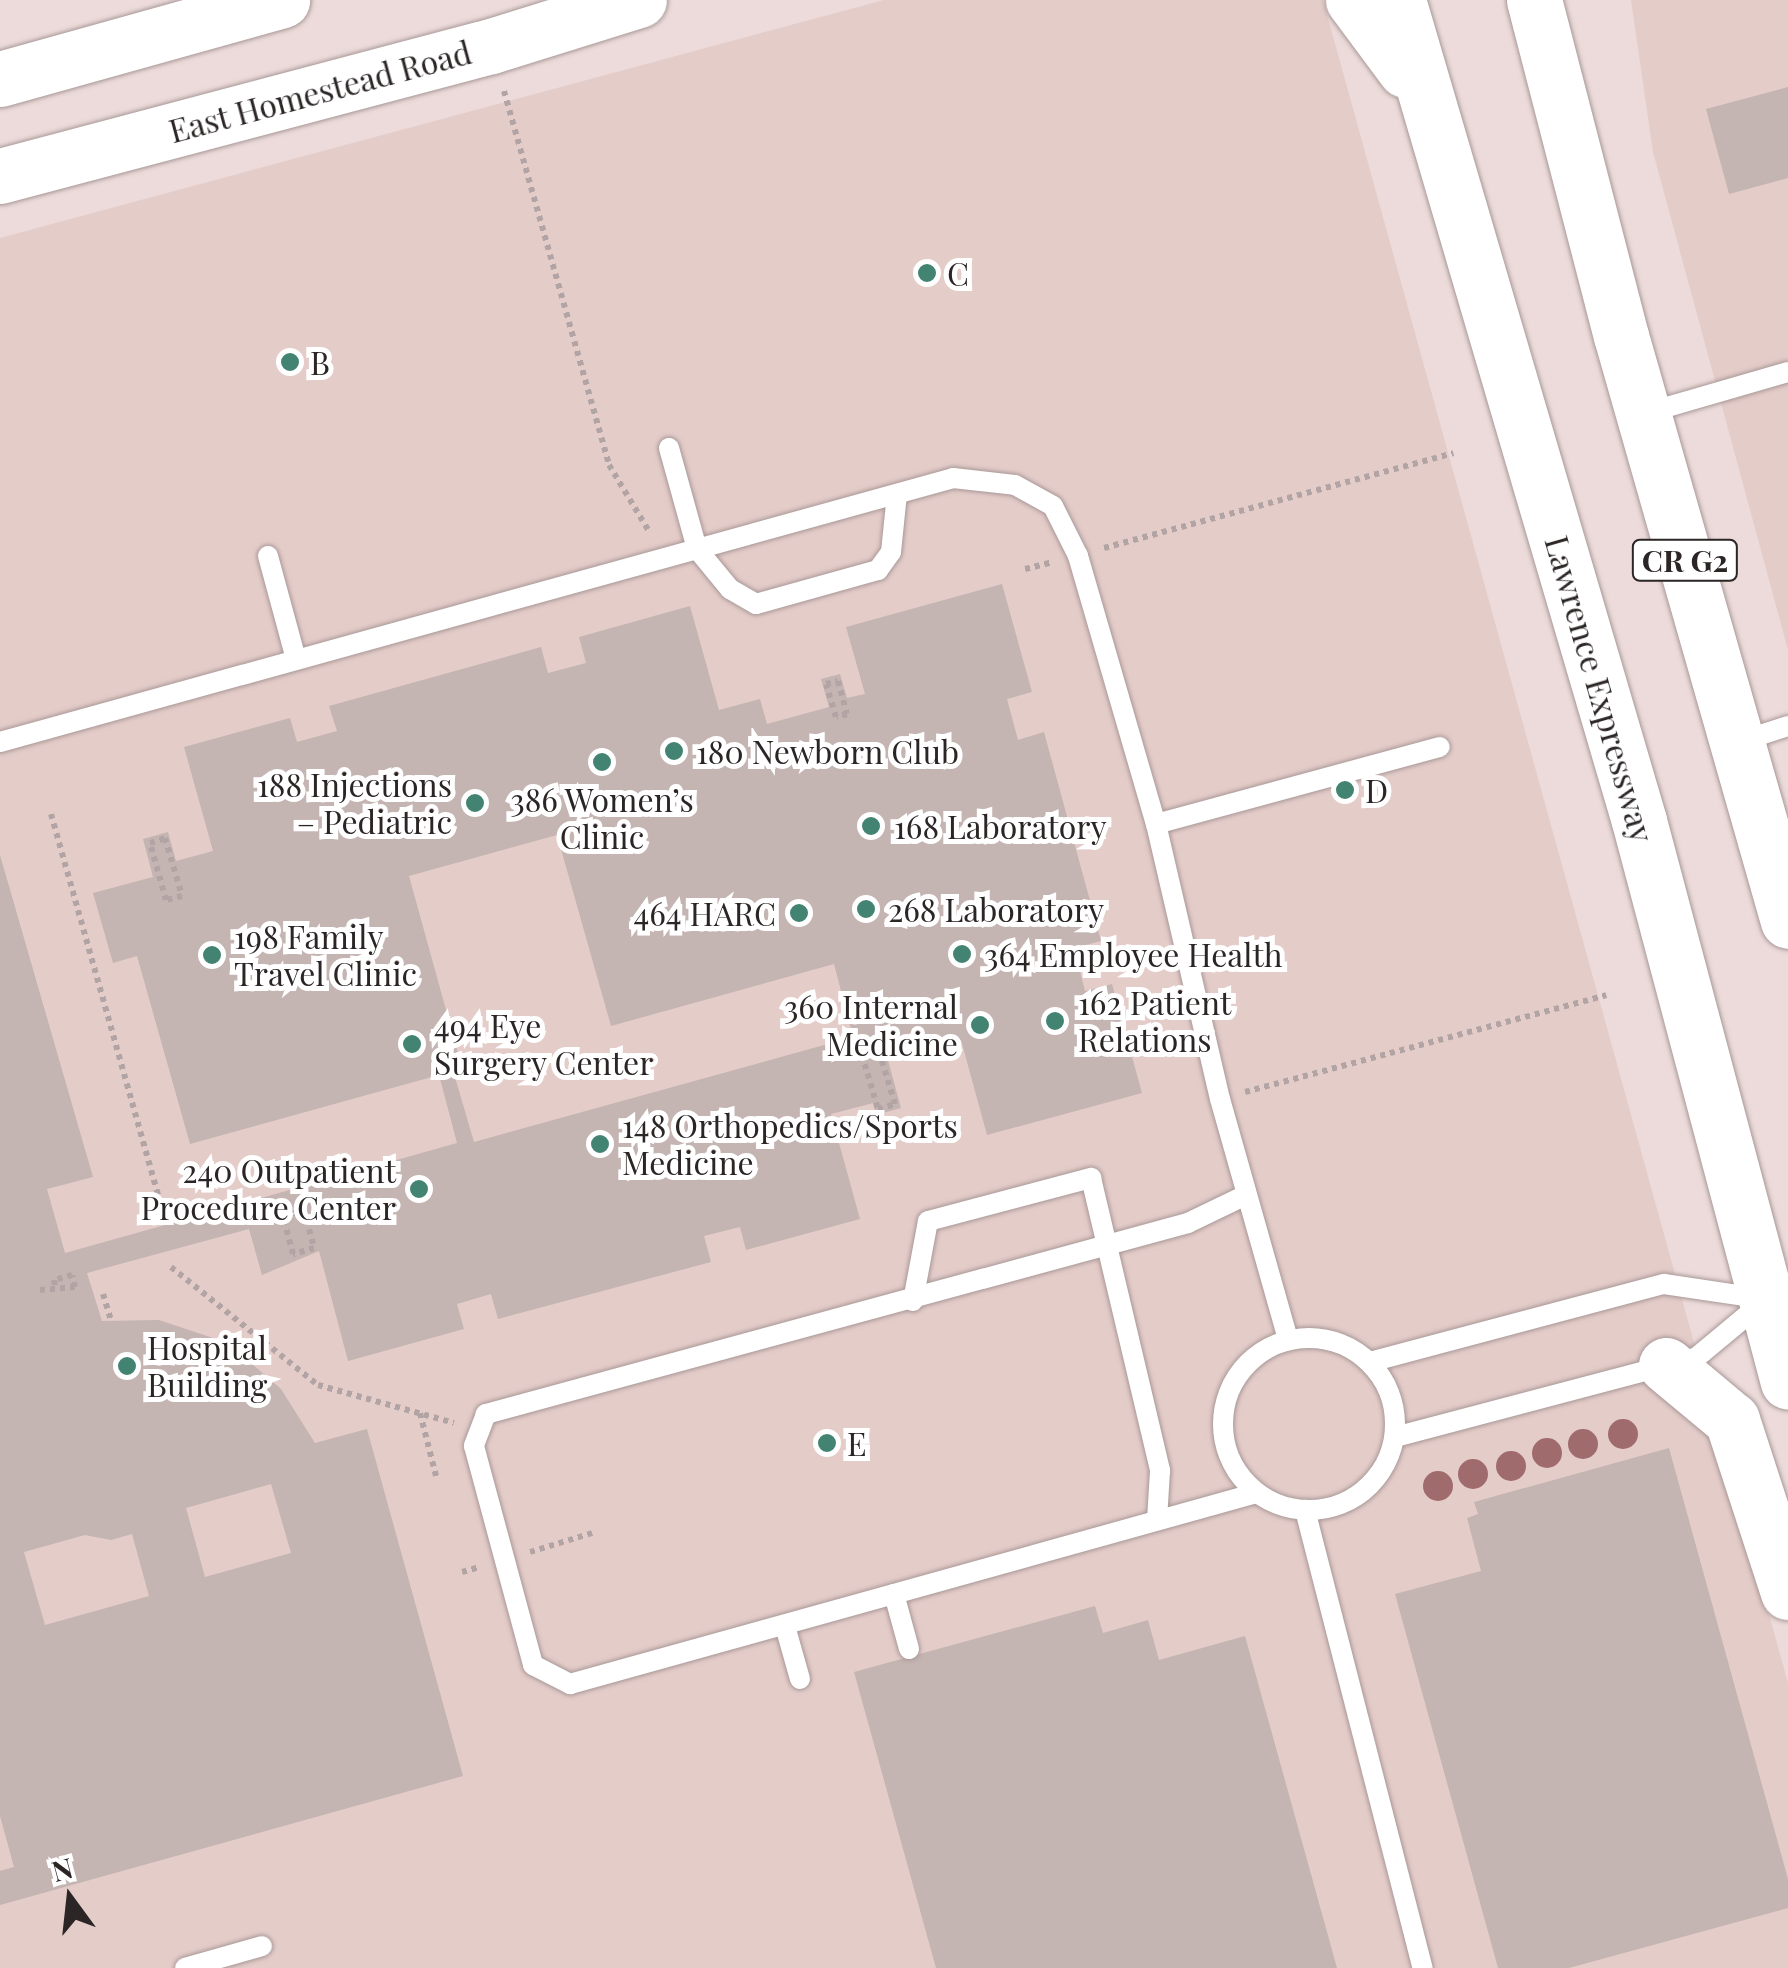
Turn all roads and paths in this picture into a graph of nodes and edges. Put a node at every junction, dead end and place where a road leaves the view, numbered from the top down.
1 (282, 0) edge
2 (639, 0) edge
3 (1353, 0) edge
4 (1398, 0) edge
5 (1546, 14) edge
6 (491, 46) junction
7 (0, 79) edge
8 (1424, 96) junction
9 (0, 176) edge
10 (1788, 372) edge
11 (1643, 414) junction
12 (669, 448) dead end
13 (1453, 453) dead end
14 (897, 494) junction
15 (696, 550) junction
16 (268, 556) dead end
17 (1078, 556) junction
18 (666, 560) junction
19 (1025, 569) dead end
20 (296, 659) junction
21 (847, 714) joint
22 (1763, 734) edge
23 (0, 742) edge
24 (1440, 747) dead end
25 (51, 814) dead end
26 (1156, 824) junction
27 (182, 896) joint
28 (1788, 921) edge
29 (1606, 994) dead end
30 (876, 1041) dead end
31 (858, 1045) dead end
32 (1220, 1099) junction
33 (1246, 1195) junction
34 (283, 1216) joint
35 (164, 1217) dead end
36 (1110, 1244) junction
37 (171, 1267) dead end
38 (55, 1286) dead end
39 (40, 1290) dead end
40 (103, 1294) dead end
41 (914, 1300) junction
42 (1766, 1300) junction
43 (112, 1321) dead end
44 (1288, 1340) junction
45 (1370, 1362) junction
46 (1666, 1365) junction
47 (1788, 1382) edge
48 (420, 1412) junction
49 (480, 1430) junction
50 (1395, 1437) junction
51 (436, 1476) dead end
52 (1257, 1493) junction
53 (1305, 1510) junction
54 (1157, 1520) junction
55 (1788, 1592) edge
56 (894, 1594) junction
57 (785, 1626) junction
58 (909, 1649) dead end
59 (800, 1679) dead end
60 (262, 1946) dead end
61 (185, 1968) edge
62 (1424, 1968) edge

1 - 7 main road
2 - 6 main road, East Homestead Road
3 - 8 main road
4 - 8 main road, Lawrence Expressway
5 - 11 main road, CR G2
6 - 9 main road, East Homestead Road
6 - 18 path
8 - 42 main road, Lawrence Expressway
10 - 11 lane
11 - 22 main road, CR G2
12 - 15 lane
13 - 17 path
14 - 15 lane
14 - 15 lane
14 - 17 lane
15 - 18 lane
16 - 20 lane
17 - 19 path
17 - 26 lane
18 - 20 lane
20 - 23 lane
21 - 21 path
22 - 28 main road, CR G2
24 - 26 lane
25 - 35 path
26 - 32 lane
27 - 27 path
29 - 32 path
30 - 31 path
32 - 33 lane
33 - 36 lane
33 - 44 lane
34 - 34 path
36 - 41 lane
36 - 41 lane
36 - 54 lane
37 - 48 path
38 - 39 path
40 - 43 path
41 - 49 lane
42 - 45 lane
42 - 46 lane
42 - 47 main road, Lawrence Expressway
44 - 45 lane
44 - 52 lane
45 - 50 lane
46 - 50 lane
46 - 55 main road
48 - 49 path
48 - 51 path
49 - 57 lane
50 - 53 lane
52 - 53 lane
52 - 54 lane
53 - 62 lane
54 - 56 lane
56 - 57 lane
56 - 58 lane
57 - 59 lane
60 - 61 lane

